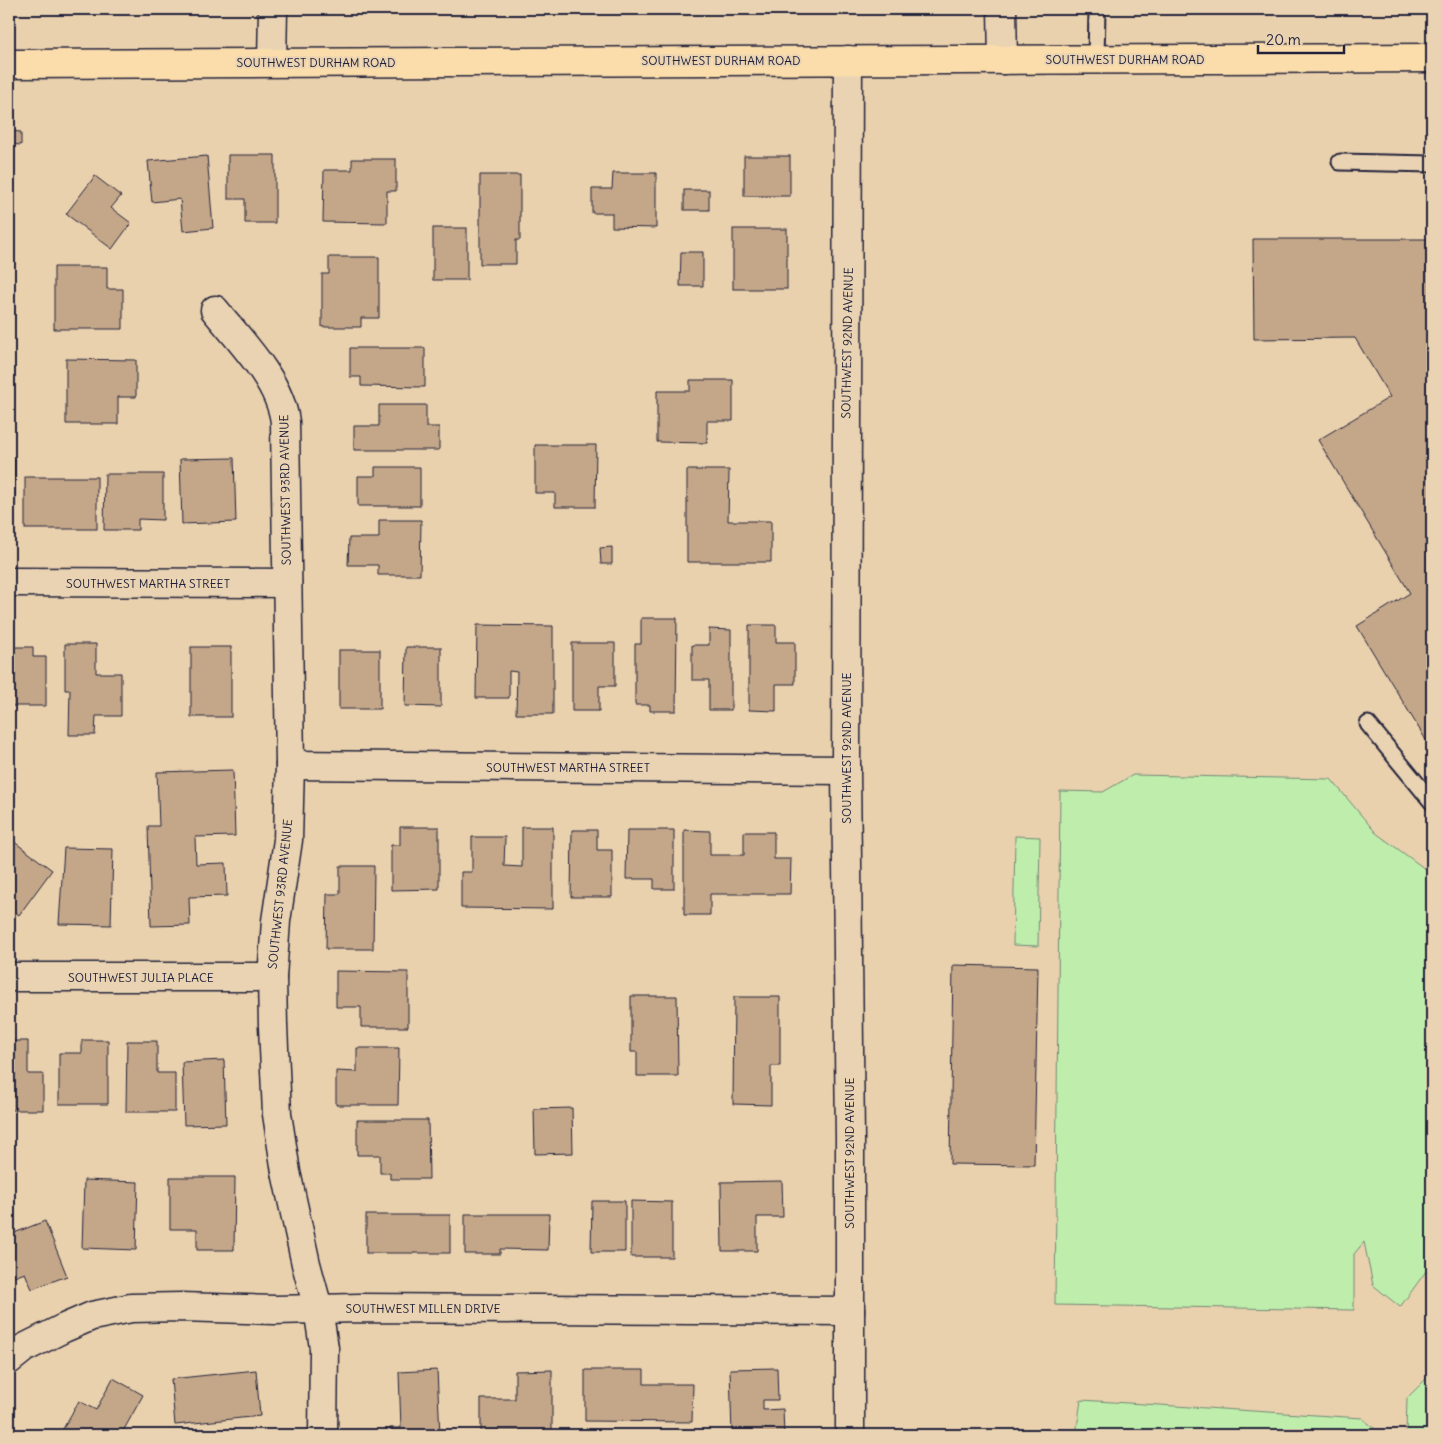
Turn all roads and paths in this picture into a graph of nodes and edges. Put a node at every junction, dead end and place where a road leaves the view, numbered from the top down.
1 (273, 9) edge
2 (1002, 9) edge
3 (1097, 9) edge
4 (1432, 58) edge
5 (848, 60) junction
6 (1003, 60) junction
7 (1096, 60) junction
8 (272, 62) junction
9 (9, 64) edge
10 (1340, 162) dead end
11 (1432, 164) edge
12 (216, 310) dead end
13 (9, 582) edge
14 (287, 583) junction
15 (1368, 724) dead end
16 (290, 765) junction
17 (846, 770) junction
18 (1432, 802) edge
19 (9, 977) edge
20 (272, 978) junction
21 (318, 1308) junction
22 (850, 1311) junction
23 (9, 1360) edge
24 (323, 1435) edge
25 (850, 1435) edge

1 - 8 street
2 - 6 street
3 - 7 lane
4 - 7 main road, SOUTHWEST DURHAM ROAD
5 - 6 main road, SOUTHWEST DURHAM ROAD
5 - 8 main road, SOUTHWEST DURHAM ROAD
5 - 17 street, SOUTHWEST 92ND AVENUE
6 - 7 main road, SOUTHWEST DURHAM ROAD
8 - 9 main road, SOUTHWEST DURHAM ROAD
10 - 11 lane
12 - 14 street, SOUTHWEST 93RD AVENUE
13 - 14 street, SOUTHWEST MARTHA STREET
14 - 16 street, SOUTHWEST 93RD AVENUE
15 - 18 lane
16 - 17 street, SOUTHWEST MARTHA STREET
16 - 20 street, SOUTHWEST 93RD AVENUE
17 - 22 street, SOUTHWEST 92ND AVENUE
19 - 20 street, SOUTHWEST JULIA PLACE
20 - 21 street, SOUTHWEST 93RD AVENUE
21 - 22 street, SOUTHWEST MILLEN DRIVE
21 - 23 street, SOUTHWEST MILLEN DRIVE
21 - 24 street, SOUTHWEST 93RD AVENUE
22 - 25 street, SOUTHWEST 92ND AVENUE

